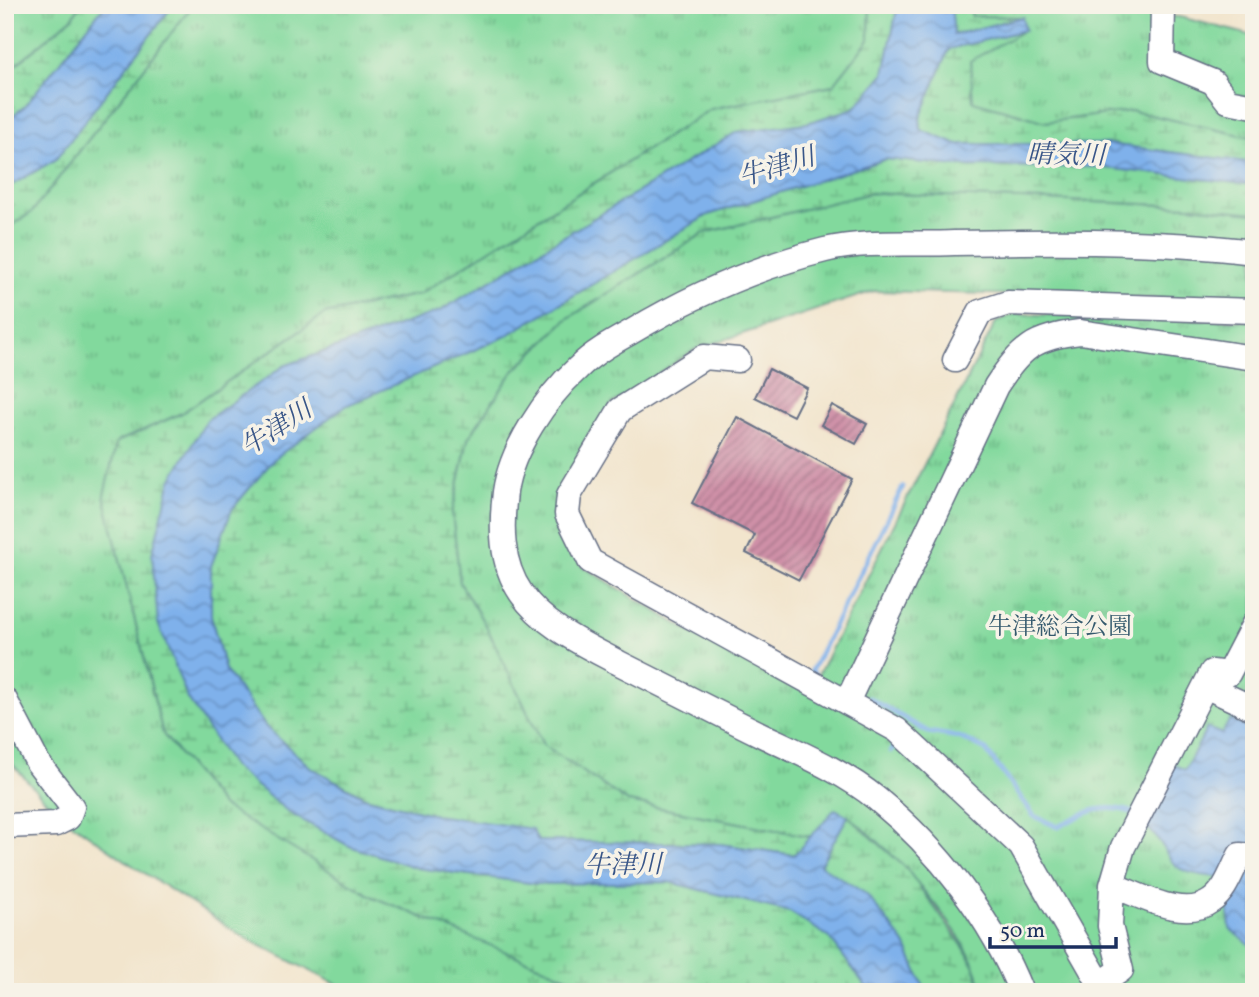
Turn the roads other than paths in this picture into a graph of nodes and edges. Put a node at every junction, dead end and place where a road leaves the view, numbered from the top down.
1 (1163, 5) edge
2 (1254, 106) edge
3 (1254, 252) edge
4 (1254, 311) edge
5 (1254, 358) edge
6 (738, 360) dead end
7 (955, 360) dead end
8 (1254, 624) edge
9 (1205, 685) junction
10 (5, 700) edge
11 (848, 700) junction
12 (1254, 709) edge
13 (5, 826) edge
14 (1247, 855) edge
15 (1112, 885) junction
16 (1101, 988) edge
17 (1021, 992) edge

1 - 2 street
3 - 17 street
4 - 7 street
5 - 11 street
6 - 11 street
8 - 9 street
9 - 12 street
9 - 15 street
10 - 13 street
11 - 16 street
14 - 15 street
15 - 16 street

